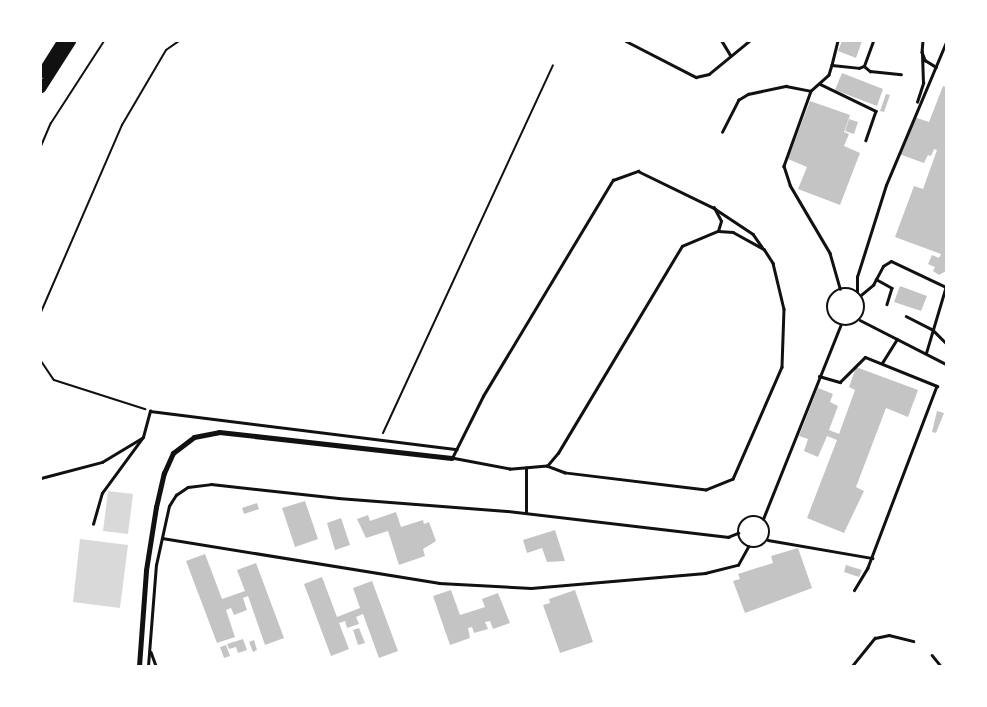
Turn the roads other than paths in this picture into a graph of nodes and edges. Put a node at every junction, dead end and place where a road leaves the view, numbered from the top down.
1 (61, 41) edge
2 (71, 41) edge
3 (626, 41) edge
4 (722, 41) edge
5 (749, 41) edge
6 (838, 41) edge
7 (873, 41) edge
8 (922, 42) edge
9 (946, 42) edge
10 (922, 52) junction
11 (732, 56) junction
12 (832, 66) junction
13 (864, 66) junction
14 (936, 68) junction
15 (41, 72) edge
16 (900, 74) dead end
17 (820, 84) junction
18 (41, 88) edge
19 (812, 91) junction
20 (914, 111) junction
21 (722, 132) dead end
22 (866, 140) dead end
23 (714, 208) junction
24 (718, 231) junction
25 (764, 249) junction
26 (876, 279) junction
27 (945, 286) edge
28 (840, 289) junction
29 (856, 291) junction
30 (861, 295) junction
31 (940, 296) junction
32 (946, 298) edge
33 (887, 304) dead end
34 (906, 316) dead end
35 (860, 320) junction
36 (840, 326) junction
37 (934, 330) junction
38 (897, 339) junction
39 (946, 343) edge
40 (926, 353) junction
41 (882, 364) junction
42 (946, 364) edge
43 (819, 376) junction
44 (143, 437) junction
45 (457, 449) junction
46 (452, 458) junction
47 (547, 466) junction
48 (526, 468) junction
49 (41, 478) edge
50 (526, 513) junction
51 (763, 519) junction
52 (93, 524) dead end
53 (738, 534) junction
54 (162, 538) junction
55 (768, 540) junction
56 (748, 547) junction
57 (872, 558) junction
58 (855, 590) dead end
59 (913, 641) dead end
60 (150, 651) junction
61 (932, 655) dead end
62 (139, 666) edge
63 (148, 666) edge
64 (156, 666) edge
65 (852, 666) edge
66 (941, 666) edge

1 - 15 main road
2 - 18 main road
3 - 11 lane
4 - 11 lane
5 - 11 lane
6 - 12 lane
7 - 13 lane
8 - 10 lane
9 - 14 lane
10 - 14 lane
10 - 20 lane
12 - 13 lane
12 - 17 lane
13 - 16 lane
14 - 20 lane
17 - 19 lane
17 - 22 lane
19 - 21 lane
19 - 28 lane
20 - 29 lane
23 - 24 lane
23 - 25 lane
23 - 45 lane
24 - 25 lane
24 - 47 lane
25 - 47 lane
26 - 27 lane
26 - 30 lane
26 - 33 lane
27 - 31 lane
28 - 29 lane
28 - 36 lane
29 - 30 lane
30 - 35 lane
31 - 32 lane
31 - 37 lane
34 - 37 lane
35 - 36 lane
35 - 38 lane
36 - 43 lane
37 - 39 lane
37 - 40 lane
38 - 40 lane
38 - 41 lane
40 - 42 lane
41 - 43 lane
41 - 57 lane
43 - 51 lane
44 - 45 lane
44 - 49 lane
44 - 52 lane
45 - 46 lane
46 - 48 lane
46 - 62 street
47 - 48 lane
48 - 50 lane
50 - 53 lane
50 - 54 lane
51 - 53 lane
51 - 55 lane
53 - 56 lane
54 - 56 lane
54 - 60 lane
55 - 56 lane
55 - 57 lane
57 - 58 lane
59 - 65 lane
60 - 63 lane
60 - 64 lane
61 - 66 lane

